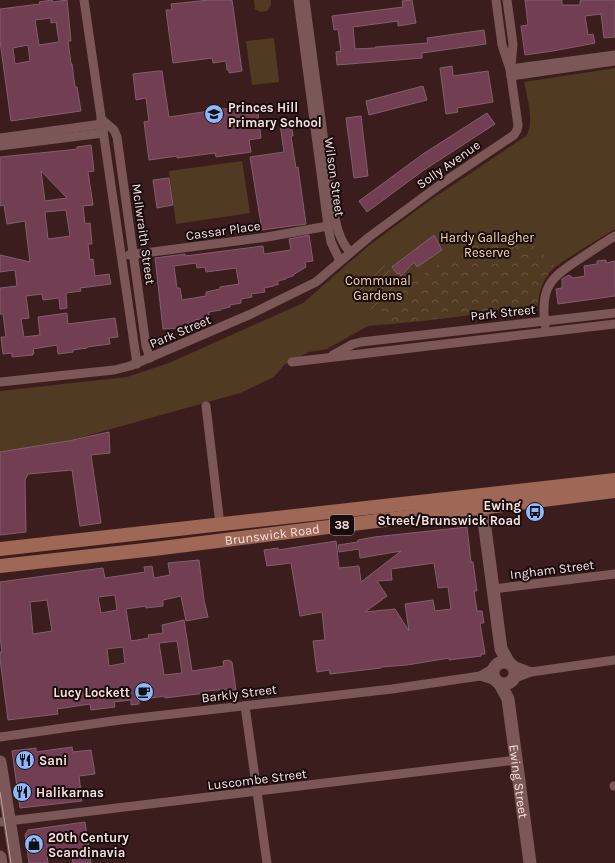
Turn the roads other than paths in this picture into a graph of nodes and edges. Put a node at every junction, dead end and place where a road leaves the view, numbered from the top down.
1 (84, 0) edge
2 (298, 0) edge
3 (305, 0) edge
4 (496, 0) edge
5 (507, 0) edge
6 (615, 54) edge
7 (615, 62) edge
8 (511, 73) junction
9 (102, 125) junction
10 (0, 138) edge
11 (0, 146) edge
12 (328, 226) junction
13 (615, 236) edge
14 (350, 252) junction
15 (134, 255) junction
16 (122, 256) junction
17 (340, 261) junction
18 (615, 313) edge
19 (544, 321) junction
20 (615, 324) edge
21 (546, 332) junction
22 (150, 358) junction
23 (326, 358) junction
24 (292, 362) dead end
25 (137, 364) junction
26 (0, 382) edge
27 (206, 406) dead end
28 (615, 480) edge
29 (615, 492) edge
30 (482, 501) junction
31 (220, 525) junction
32 (222, 540) junction
33 (63, 542) junction
34 (0, 549) edge
35 (66, 558) junction
36 (0, 566) edge
37 (615, 574) edge
38 (493, 590) junction
39 (615, 660) edge
40 (504, 673) junction
41 (245, 706) junction
42 (0, 737) edge
43 (516, 760) junction
44 (0, 762) edge
45 (257, 792) junction
46 (5, 822) edge
47 (0, 856) edge
48 (1, 863) edge
49 (16, 863) edge
50 (267, 863) edge
51 (530, 863) edge

1 - 9 street, McIlwraith Street
2 - 12 street, Wilson Street
3 - 14 street, Wilson Street
4 - 8 street
5 - 8 street
6 - 8 street
7 - 8 street
8 - 14 street, Solly Avenue
9 - 10 street
9 - 11 street
9 - 15 street, McIlwraith Street
9 - 16 street, McIlwraith Street
12 - 15 street, Cassar Place
12 - 17 street, Wilson Street
13 - 19 street
14 - 17 street, Park Street
15 - 16 street, Cassar Place
15 - 22 street, McIlwraith Street
16 - 25 street, McIlwraith Street
17 - 22 street, Park Street
18 - 19 street, Park Street
19 - 21 street
19 - 23 street, Park Street
20 - 21 street, Park Street
21 - 23 street, Park Street
22 - 25 street, Park Street
23 - 24 street, Park Street
25 - 26 street, Park Street
27 - 31 street
28 - 30 main road, Brunswick Road / 38
29 - 30 main road, Brunswick Road / 38
30 - 31 main road, Brunswick Road / 38
30 - 32 main road, Brunswick Road / 38
30 - 38 street
31 - 32 main road
31 - 33 main road, Brunswick Road / 38
32 - 35 main road, Brunswick Road / 38
33 - 34 main road, Brunswick Road / 38
33 - 35 main road
35 - 36 main road, Brunswick Road / 38
37 - 38 street, Ingham Street
38 - 40 street
39 - 40 street
40 - 41 street, Barkly Street
40 - 43 street, Ewing Street
41 - 42 street, Barkly Street
41 - 45 street
43 - 45 street, Luscombe Street
43 - 51 street, Ewing Street
44 - 46 street
45 - 46 street, Luscombe Street
45 - 50 street
46 - 49 street
47 - 48 street

